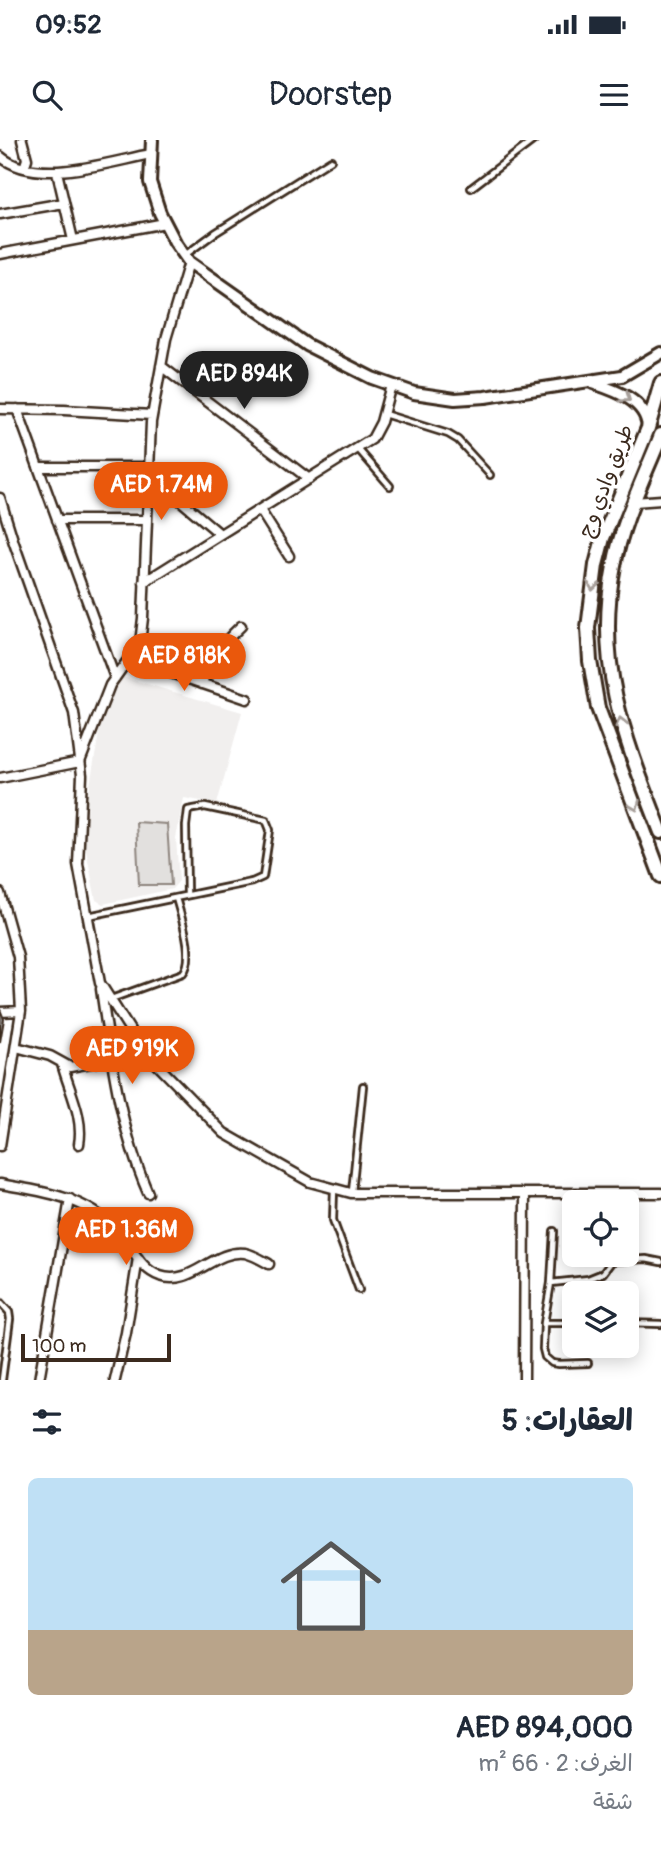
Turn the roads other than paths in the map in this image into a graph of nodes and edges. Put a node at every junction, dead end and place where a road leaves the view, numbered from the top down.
1 (23, 140) edge
2 (152, 140) edge
3 (534, 140) edge
4 (151, 154) junction
5 (0, 156) edge
6 (331, 160) dead end
7 (24, 169) junction
8 (57, 172) junction
9 (471, 188) dead end
10 (64, 203) junction
11 (0, 214) edge
12 (165, 223) junction
13 (73, 240) junction
14 (0, 254) edge
15 (187, 259) junction
16 (661, 353) edge
17 (161, 366) junction
18 (590, 382) junction
19 (661, 383) edge
20 (391, 385) junction
21 (0, 409) edge
22 (17, 409) junction
23 (383, 414) junction
24 (152, 415) junction
25 (648, 428) junction
26 (661, 435) edge
27 (357, 449) junction
28 (38, 467) junction
29 (149, 471) junction
30 (490, 475) dead end
31 (309, 479) junction
32 (390, 486) dead end
33 (0, 498) edge
34 (661, 500) edge
35 (634, 502) junction
36 (260, 510) junction
37 (57, 520) junction
38 (147, 520) junction
39 (220, 534) junction
40 (289, 556) dead end
41 (144, 582) junction
42 (241, 626) dead end
43 (130, 659) junction
44 (115, 677) junction
45 (202, 684) junction
46 (247, 699) dead end
47 (80, 762) junction
48 (0, 778) edge
49 (661, 832) edge
50 (661, 876) edge
51 (0, 892) edge
52 (187, 895) junction
53 (176, 898) junction
54 (88, 916) junction
55 (100, 984) junction
56 (111, 999) junction
57 (21, 1011) junction
58 (0, 1012) edge
59 (16, 1047) junction
60 (111, 1059) junction
61 (62, 1064) junction
62 (363, 1086) dead end
63 (3, 1114) edge
64 (79, 1144) dead end
65 (0, 1146) edge
66 (0, 1184) edge
67 (334, 1188) junction
68 (148, 1193) dead end
69 (351, 1193) junction
70 (525, 1193) junction
71 (661, 1193) edge
72 (70, 1199) junction
73 (554, 1231) dead end
74 (138, 1258) junction
75 (661, 1262) edge
76 (269, 1264) dead end
77 (551, 1283) junction
78 (359, 1290) dead end
79 (0, 1302) edge
80 (544, 1323) junction
81 (562, 1323) edge
82 (639, 1323) edge
83 (661, 1324) edge
84 (589, 1363) dead end
85 (2, 1380) edge
86 (39, 1380) edge
87 (115, 1380) edge
88 (524, 1380) edge

1 - 7 street
2 - 4 street
3 - 9 lane
4 - 8 street
4 - 12 street
5 - 7 street
6 - 15 lane
7 - 8 street
8 - 10 street
10 - 11 street
10 - 13 street
12 - 13 street
12 - 15 street
13 - 14 street
15 - 17 street
15 - 20 street
16 - 18 street
17 - 24 street
17 - 31 street
18 - 20 street
18 -> 25 street
19 - 25 main road, طريق وادي وج
20 - 23 street
21 - 22 street
22 - 24 street
22 - 28 street
23 - 27 street
23 - 30 lane
24 - 29 street
25 -> 50 main road, طريق وادي وج
26 - 35 main road, طريق وادي وج
27 - 31 street
27 - 32 lane
28 - 29 street
28 - 37 street
29 - 38 street
29 - 39 street
31 - 36 street
33 - 47 street
34 - 35 street
49 -> 35 main road, طريق وادي وج
36 - 39 street
36 - 40 street
37 - 38 street
37 - 44 street
38 - 41 street
39 - 41 street
41 - 43 street
42 - 45 street
43 - 44 street
43 - 45 street
44 - 47 street
45 - 46 street
47 - 48 street
47 - 54 street
51 - 57 street
52 - 52 lane
52 - 53 lane
53 - 54 lane
53 - 56 lane
54 - 55 street
55 - 56 street
55 - 60 street
56 - 67 street
57 - 58 street
57 - 59 street
59 - 61 street
59 - 63 street
60 - 61 street
60 - 68 street
61 - 64 street
62 - 69 lane
63 - 65 street
66 - 72 street
67 - 69 street
67 - 78 lane
69 - 70 street
70 - 71 street
70 - 88 street
72 - 74 street
72 - 86 street
73 - 77 lane
74 - 76 street
74 - 87 street
75 - 77 lane
77 - 80 lane
79 - 85 lane
80 - 81 lane
80 - 84 lane
82 - 83 lane

